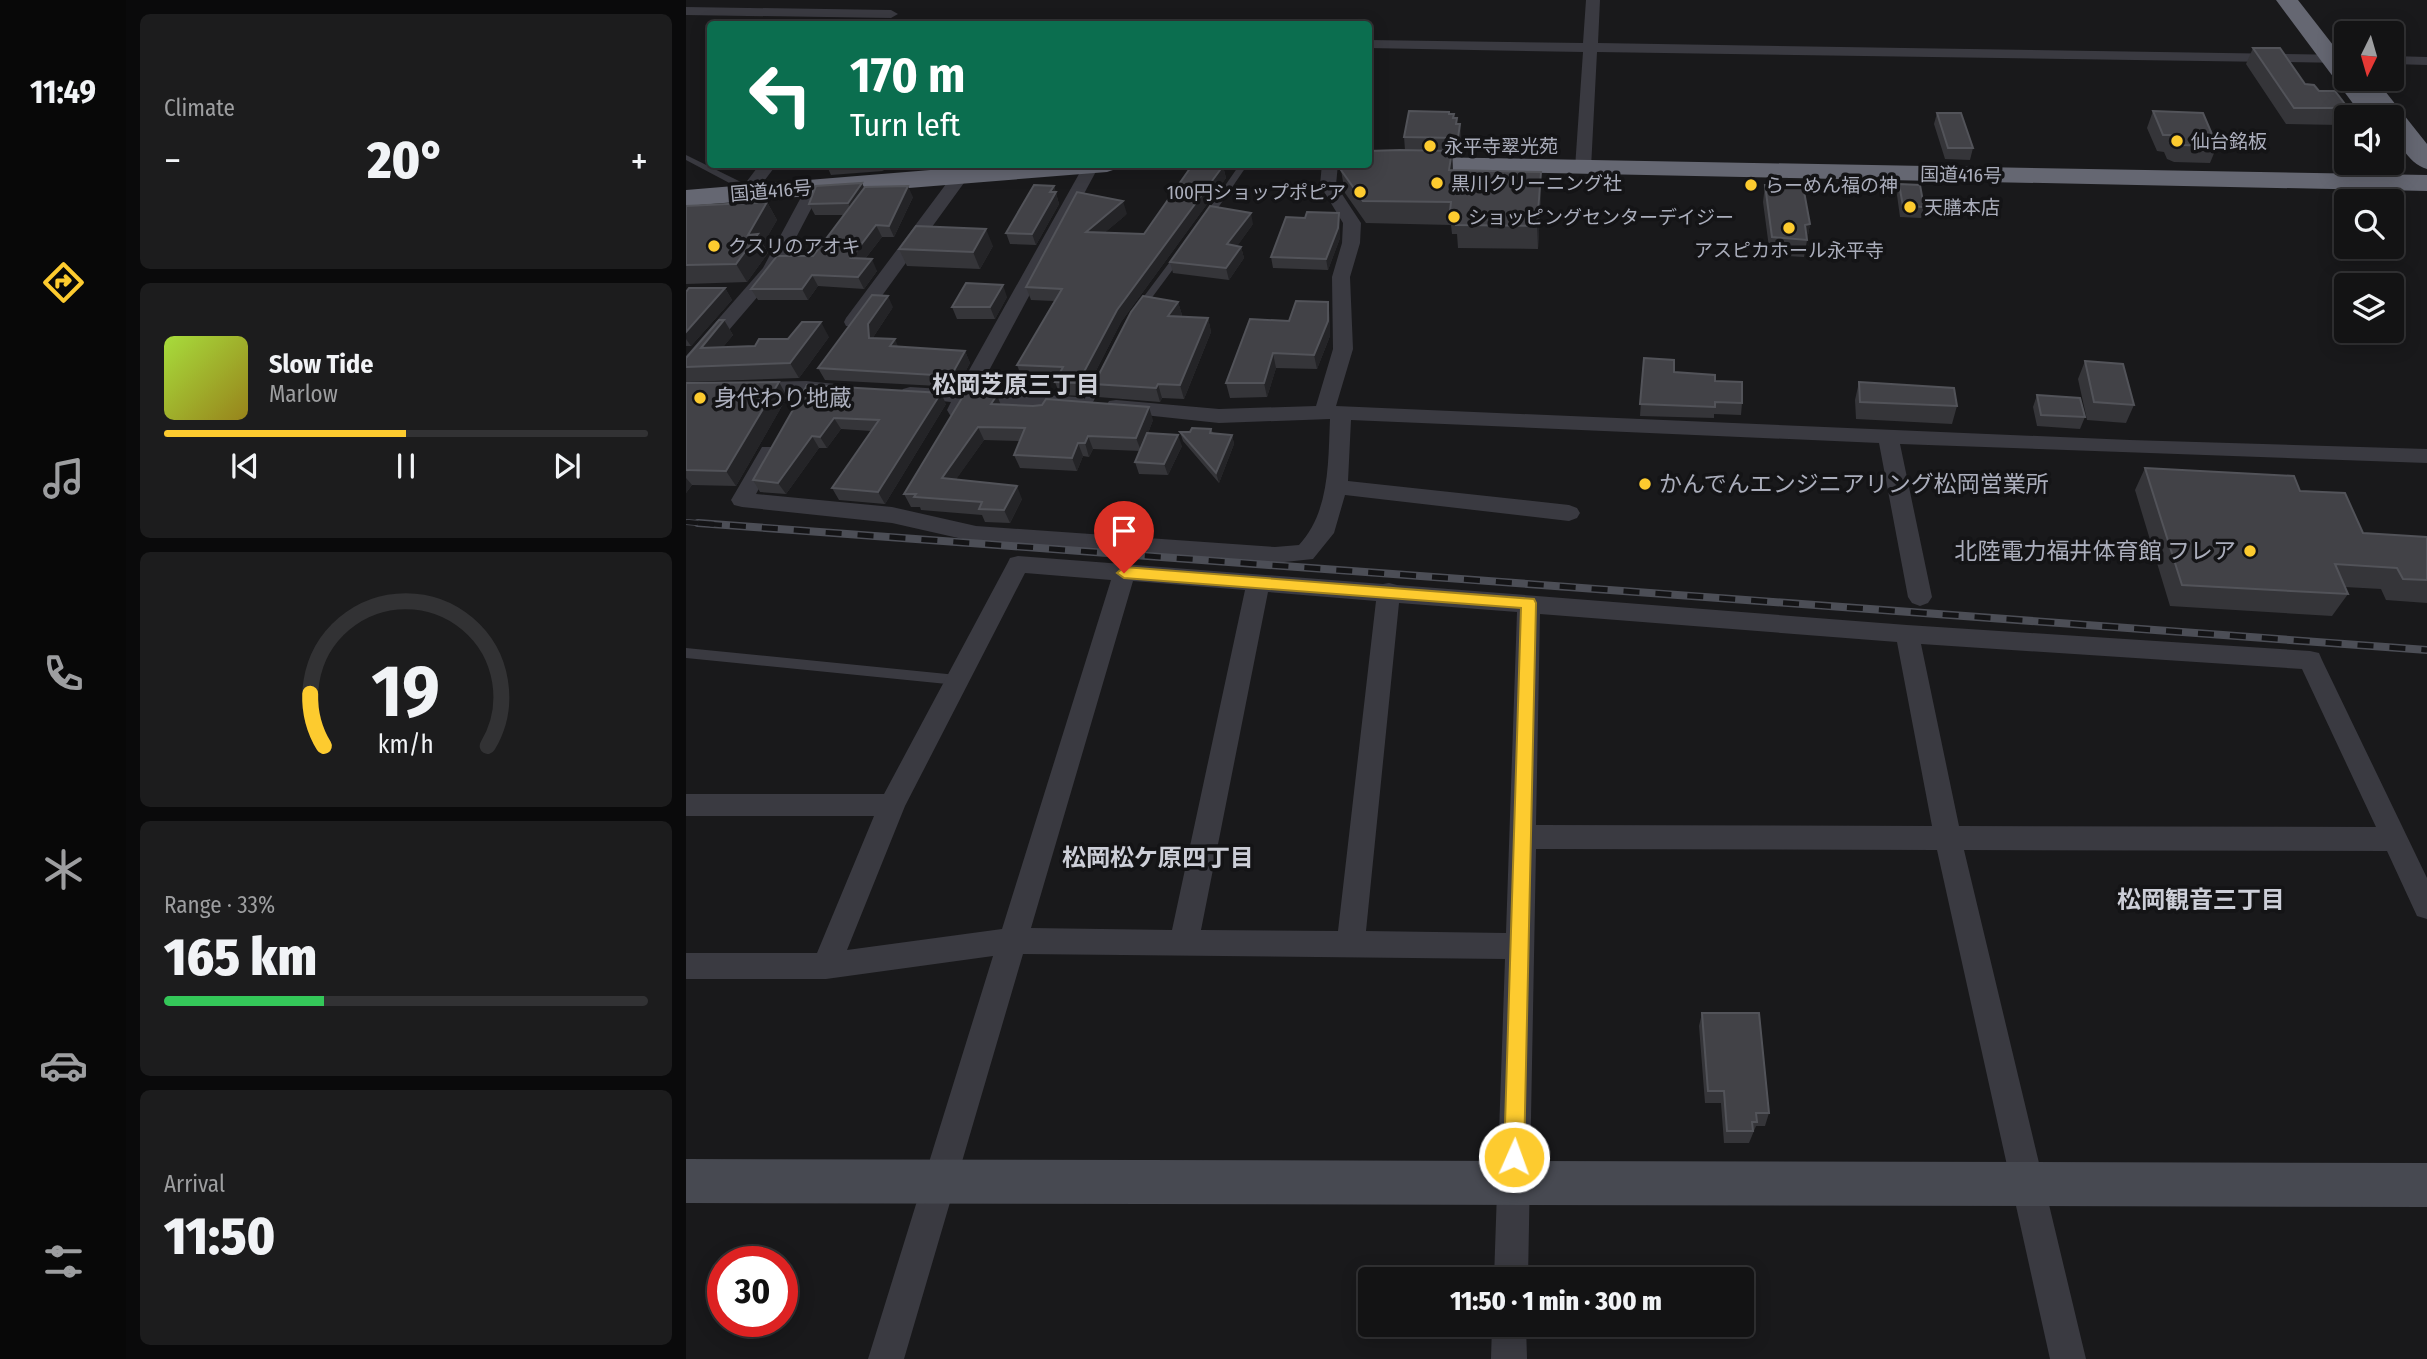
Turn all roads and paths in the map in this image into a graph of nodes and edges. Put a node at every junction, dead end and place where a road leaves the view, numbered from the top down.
1 (902, 0) edge
2 (1593, 0) edge
3 (2287, 0) edge
4 (2303, 0) edge
5 (686, 10) edge
6 (887, 19) edge
7 (1372, 44) edge
8 (1592, 47) junction
9 (2334, 47) edge
10 (2334, 50) edge
11 (2334, 59) edge
12 (2404, 60) edge
13 (2427, 61) edge
14 (2373, 91) edge
15 (2404, 156) edge
16 (686, 158) edge
17 (2427, 161) edge
18 (1372, 164) edge
19 (766, 168) edge
20 (1061, 168) edge
21 (1097, 168) edge
22 (1241, 168) edge
23 (1330, 168) edge
24 (1583, 168) junction
25 (961, 176) junction
26 (2427, 176) edge
27 (2427, 183) edge
28 (814, 188) junction
29 (746, 193) junction
30 (686, 198) edge
31 (1198, 229) edge
32 (1184, 248) edge
33 (726, 291) edge
34 (753, 291) junction
35 (1136, 313) edge
36 (846, 332) edge
37 (1110, 358) edge
38 (821, 366) edge
39 (686, 368) edge
40 (806, 387) junction
41 (686, 390) edge
42 (859, 390) edge
43 (885, 392) edge
44 (964, 397) junction
45 (1087, 404) junction
46 (793, 409) edge
47 (1332, 413) junction
48 (780, 432) edge
49 (943, 432) edge
50 (1888, 436) junction
51 (2427, 456) edge
52 (1337, 487) junction
53 (907, 491) edge
54 (1569, 513) dead end
55 (892, 515) junction
56 (1124, 573) junction
57 (1258, 583) junction
58 (1389, 592) junction
59 (1920, 597) dead end
60 (1529, 603) junction
61 (1907, 634) junction
62 (686, 653) edge
63 (957, 680) junction
64 (686, 805) edge
65 (892, 806) junction
66 (1524, 837) junction
67 (1948, 839) junction
68 (2394, 839) junction
69 (2427, 907) edge
70 (1012, 941) junction
71 (1184, 942) junction
72 (1351, 943) junction
73 (1520, 946) junction
74 (686, 966) edge
75 (826, 966) junction
76 (940, 1180) junction
77 (686, 1181) edge
78 (1513, 1183) junction
79 (2028, 1185) junction
80 (2427, 1185) edge
81 (1511, 1267) edge
82 (1509, 1337) edge
83 (886, 1359) edge
84 (1508, 1359) edge
85 (2068, 1359) edge

1 - 6 street
2 - 8 street
3 - 10 highway
4 - 9 highway
5 - 6 street
7 - 8 street
8 - 11 street
8 - 24 street
12 - 13 street
14 - 17 highway
15 - 26 highway
16 - 29 lane
18 - 24 highway, 国道416号
19 - 29 street
20 - 25 highway, 国道416号
21 - 44 street
22 - 31 lane
23 - 47 street
24 - 27 highway, 国道416号
25 - 28 highway, 国道416号
25 - 36 street
28 - 29 highway, 国道416号
28 - 34 street
29 - 30 highway, 国道416号
32 - 35 lane
33 - 34 street
34 - 39 street
37 - 45 lane
38 - 40 street
40 - 41 street
40 - 42 street
40 - 46 street
43 - 44 street
44 - 45 street
44 - 49 street
45 - 47 street
47 - 50 street
47 - 52 street
48 - 55 street
50 - 51 street
50 - 59 street
52 - 54 street
52 - 55 street
53 - 55 street
56 - 57 street
56 - 63 street
56 - 70 street
57 - 58 street
57 - 71 street
58 - 60 street
58 - 72 street
60 - 61 street
60 - 66 street
61 - 67 street
61 - 68 street
62 - 63 lane
63 - 65 street
64 - 65 street
65 - 75 street
66 - 67 street
66 - 73 street
67 - 68 street
67 - 79 street
68 - 69 street
70 - 71 street
70 - 75 street
70 - 76 street
71 - 72 street
72 - 73 street
73 - 78 street
74 - 75 street
76 - 77 street
76 - 78 street
76 - 83 street
78 - 79 street
78 - 81 street
79 - 80 street
79 - 85 street
82 - 84 street

